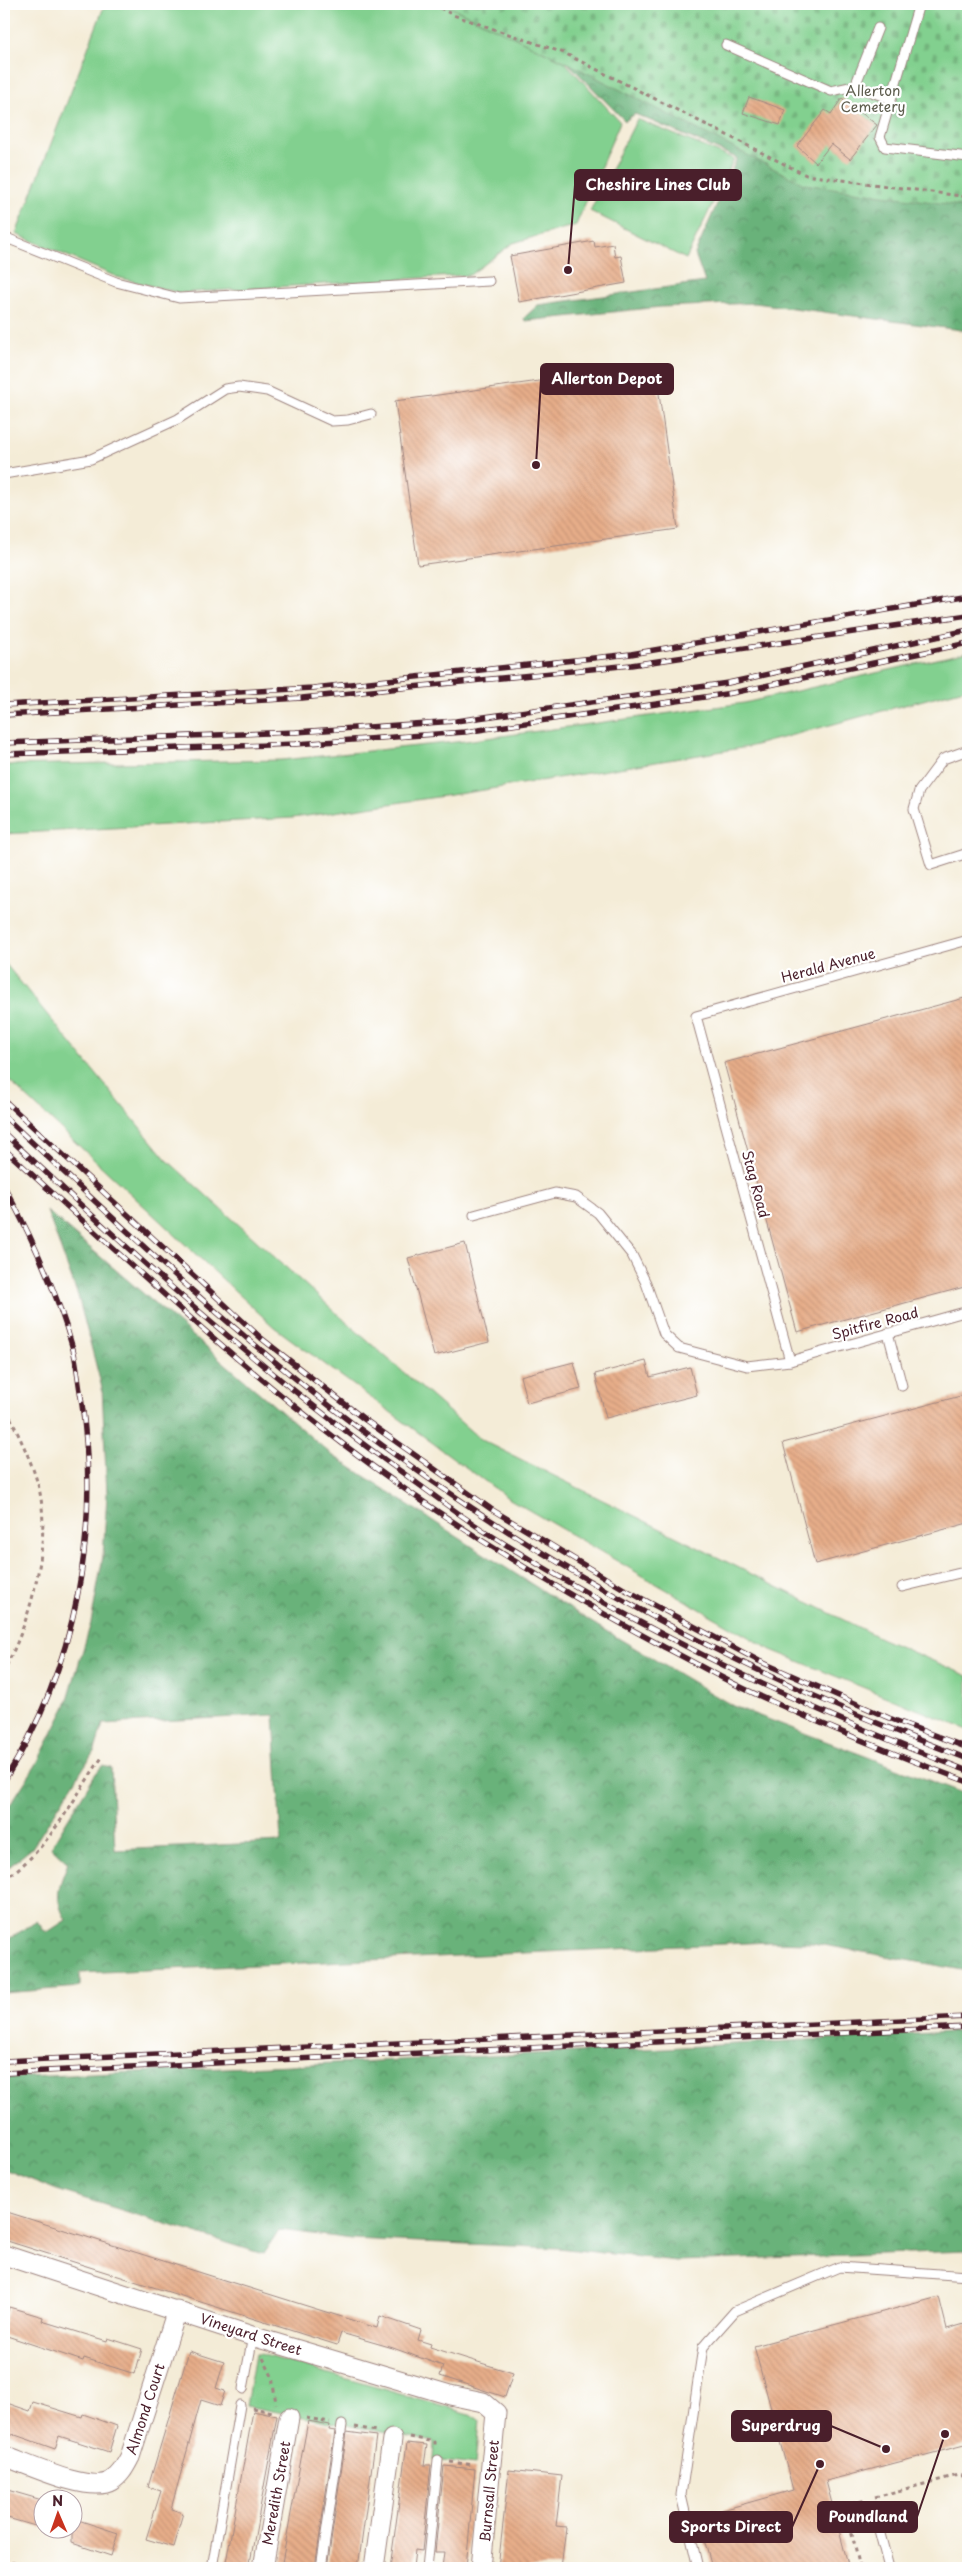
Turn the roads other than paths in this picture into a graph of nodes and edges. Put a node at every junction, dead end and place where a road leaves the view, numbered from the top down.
1 (919, 4) edge
2 (878, 28) dead end
3 (726, 45) dead end
4 (855, 86) junction
5 (891, 99) junction
6 (968, 157) edge
7 (4, 237) edge
8 (489, 281) dead end
9 (371, 414) dead end
10 (4, 474) edge
11 (968, 750) edge
12 (968, 853) edge
13 (968, 940) edge
14 (696, 1016) joint
15 (474, 1215) dead end
16 (968, 1311) edge
17 (888, 1334) junction
18 (790, 1361) junction
19 (902, 1386) dead end
20 (968, 1571) edge
21 (902, 1587) dead end
22 (4, 2255) edge
23 (968, 2276) edge
24 (177, 2310) junction
25 (254, 2336) junction
26 (242, 2389) dead end
27 (240, 2405) road end
28 (285, 2414) road end
29 (496, 2414) joint
30 (342, 2425) road end
31 (393, 2436) road end
32 (4, 2456) edge
33 (438, 2460) road end
34 (874, 2510) dead end
35 (212, 2568) edge
36 (263, 2568) edge
37 (321, 2568) edge
38 (374, 2568) edge
39 (427, 2568) edge
40 (482, 2568) edge
41 (698, 2568) edge
42 (889, 2568) edge

1 - 5 lane
2 - 4 lane
3 - 4 lane
4 - 5 lane
5 - 6 lane
7 - 8 lane
9 - 10 lane
11 - 12 lane
13 - 14 lane, Herald Avenue
14 - 18 lane, Stag Road
15 - 18 lane, Spitfire Road
16 - 17 lane, Spitfire Road
17 - 18 lane, Spitfire Road
17 - 19 lane
20 - 21 lane
22 - 24 street, Vineyard Street
23 - 41 lane
24 - 25 street, Vineyard Street
24 - 32 street, Almond Court
25 - 26 lane
25 - 29 street, Vineyard Street
27 - 35 lane
28 - 36 street, Meredith Street
29 - 40 street, Burnsall Street
30 - 37 lane
31 - 38 street
33 - 39 lane
34 - 42 lane

